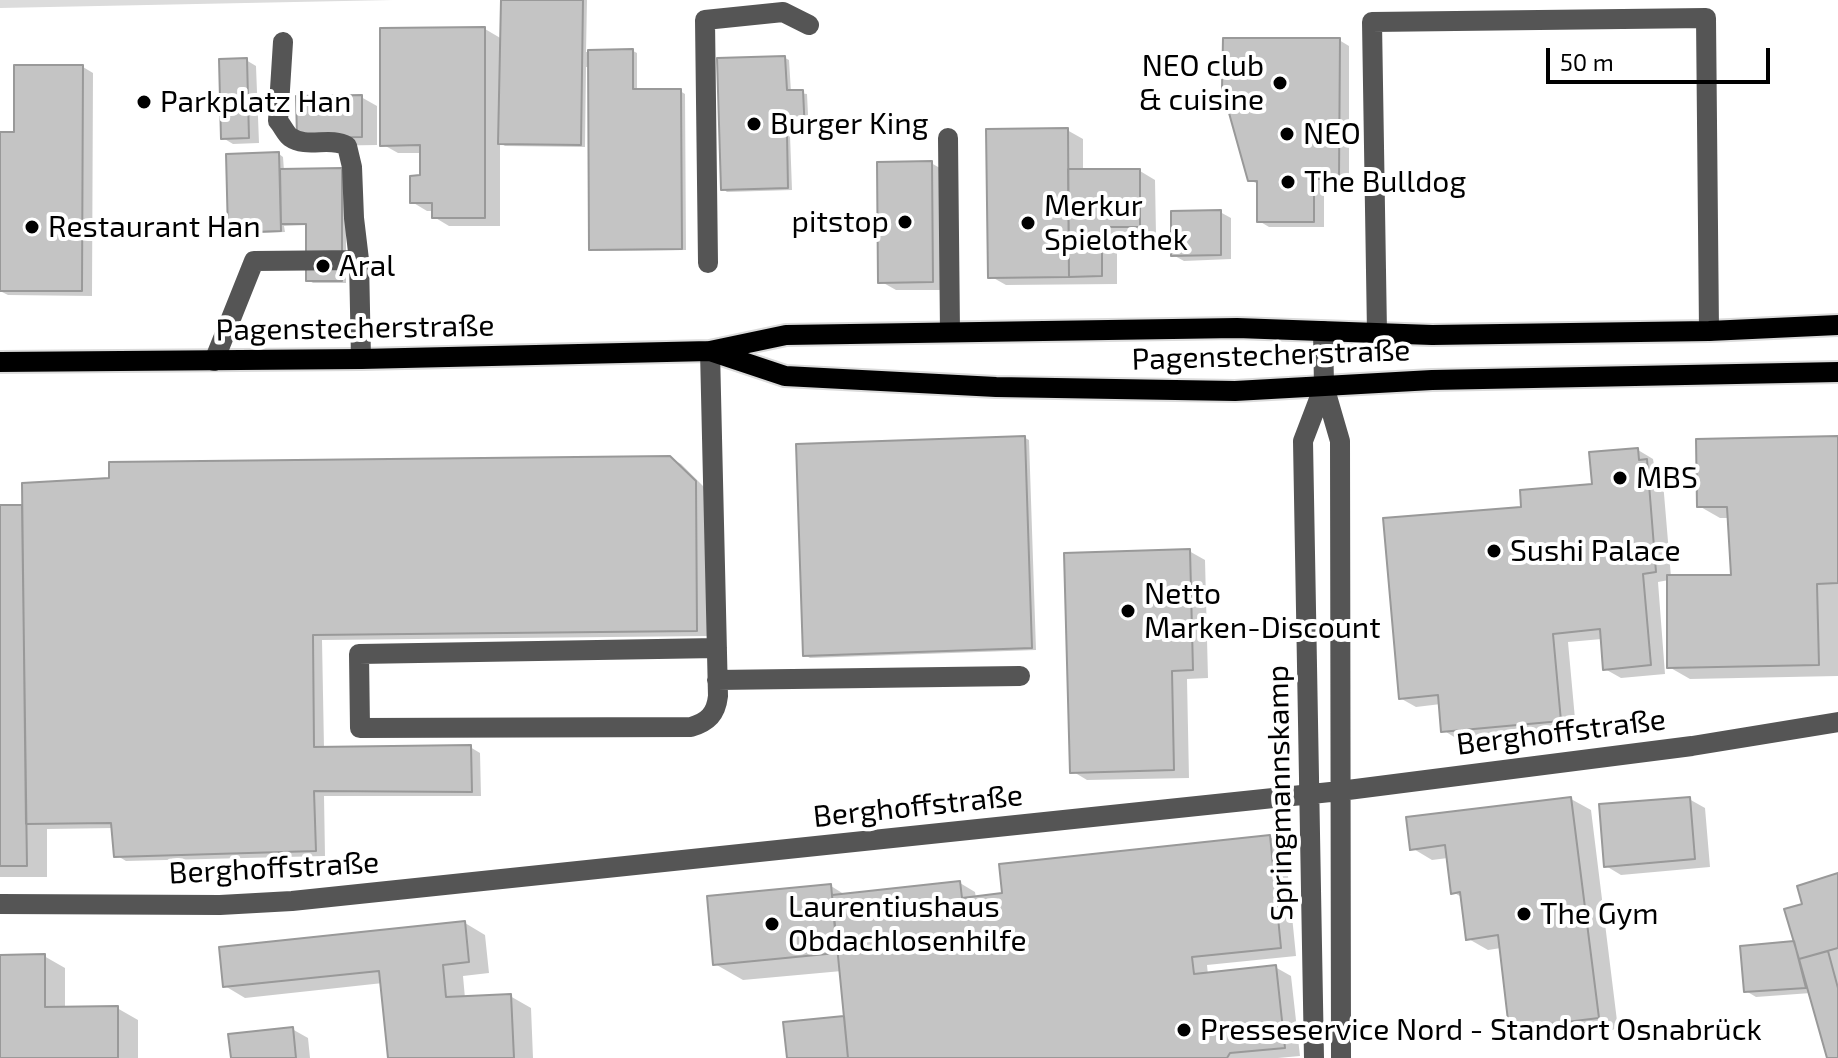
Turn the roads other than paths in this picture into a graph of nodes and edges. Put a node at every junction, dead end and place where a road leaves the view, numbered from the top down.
1 (809, 25) dead end
2 (283, 42) dead end
3 (948, 138) dead end
4 (359, 260) junction
5 (708, 263) dead end
6 (1838, 325) edge
7 (1323, 331) junction
8 (1709, 331) junction
9 (950, 332) junction
10 (1377, 333) junction
11 (710, 351) junction
12 (361, 359) junction
13 (214, 361) junction
14 (0, 362) edge
15 (1838, 372) edge
16 (1324, 386) junction
17 (717, 648) junction
18 (1020, 676) dead end
19 (717, 680) junction
20 (1838, 722) edge
21 (1340, 791) junction
22 (1311, 794) junction
23 (0, 904) edge
24 (1314, 1058) edge
25 (1341, 1058) edge

1 - 5 street
2 - 4 street
3 - 9 street
4 - 12 street
4 - 13 street
6 - 8 main road, Pagenstecherstraße
7 - 9 main road, Pagenstecherstraße
7 - 10 main road, Pagenstecherstraße
7 - 16 street, Springmannskamp
8 - 10 main road, Pagenstecherstraße
8 - 10 street
9 - 11 main road, Pagenstecherstraße
11 - 12 main road, Pagenstecherstraße
11 - 16 main road, Pagenstecherstraße
11 - 17 street
12 - 13 main road, Pagenstecherstraße
13 - 14 main road, Pagenstecherstraße
15 - 16 main road, Pagenstecherstraße
16 - 21 street, Springmannskamp
16 - 22 street, Springmannskamp
17 - 19 street
17 - 19 street
18 - 19 street
20 - 21 street, Berghoffstraße
21 - 22 street, Berghoffstraße
21 - 25 street, Springmannskamp
22 - 23 street, Berghoffstraße
22 - 24 street, Springmannskamp

